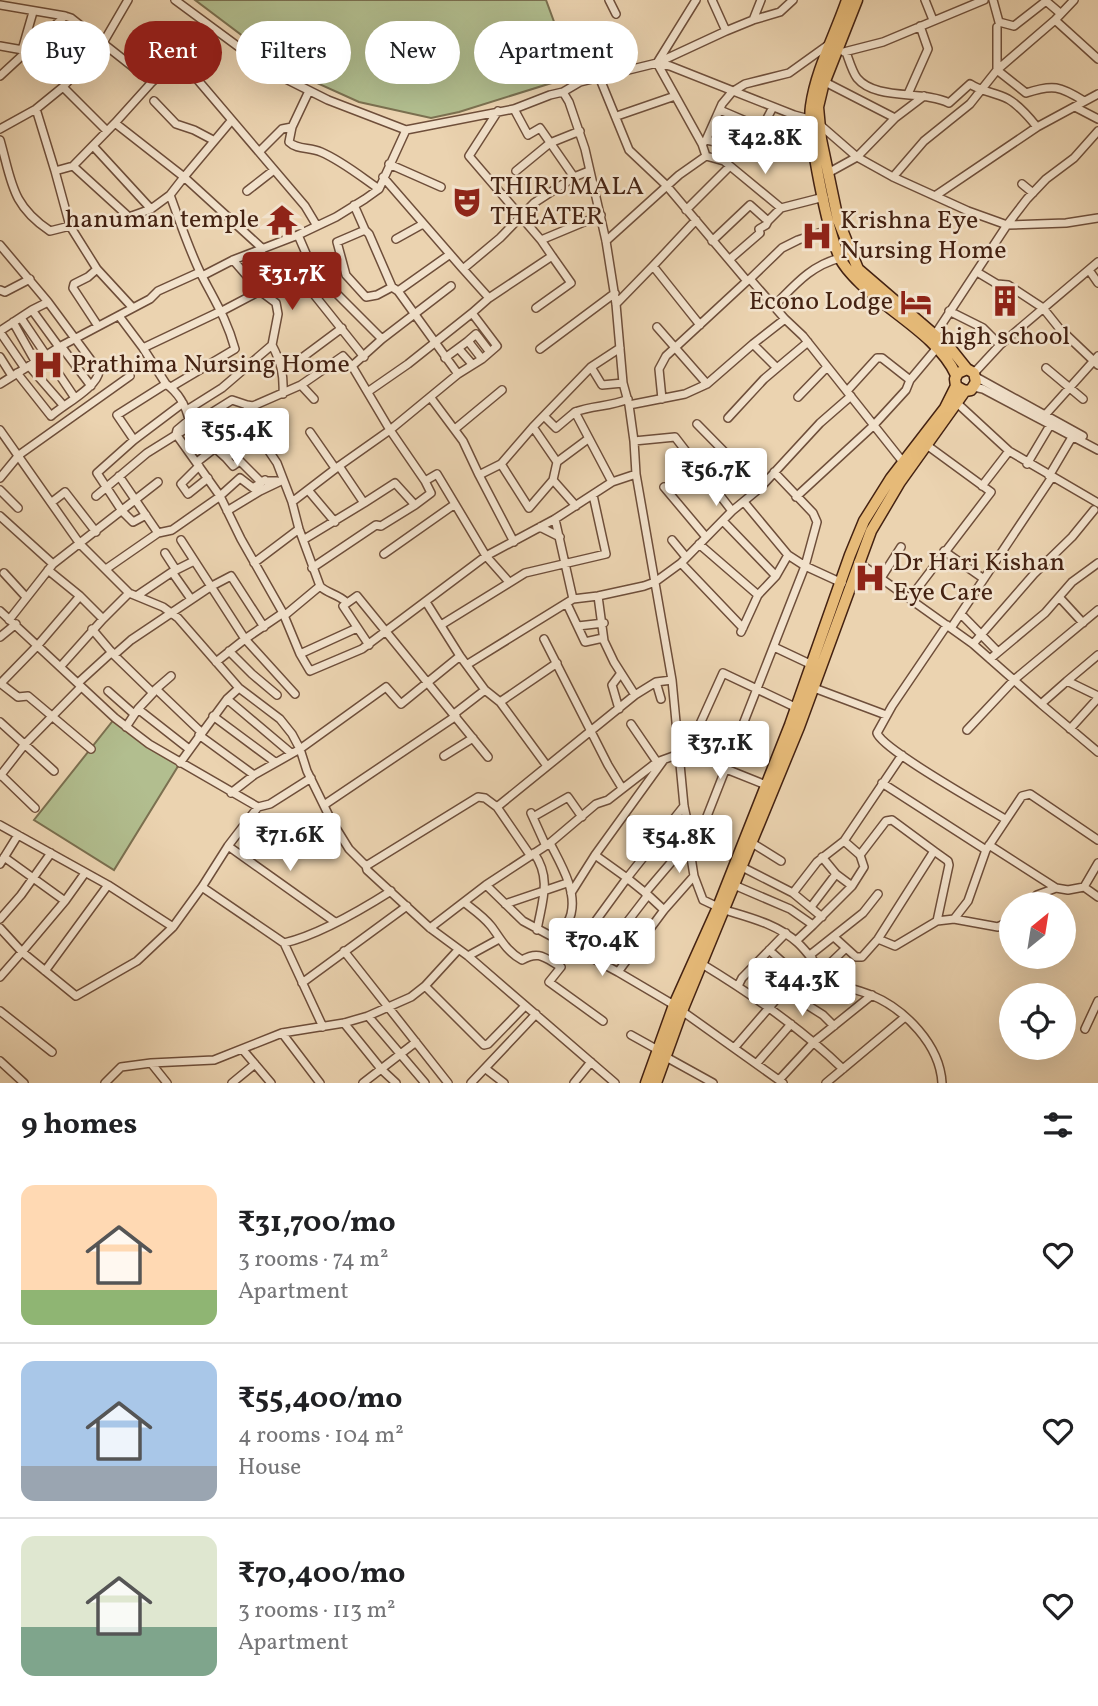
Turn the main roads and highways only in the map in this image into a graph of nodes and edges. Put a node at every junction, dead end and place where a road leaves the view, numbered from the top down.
1 (847, 0) edge
2 (857, 0) edge
3 (814, 121) junction
4 (967, 380) junction
5 (722, 908) junction
6 (678, 1008) junction
7 (662, 1054) junction
8 (646, 1083) edge
9 (656, 1083) edge

1 - 3 main road
2 - 3 main road
3 - 4 main road
3 - 4 main road
4 - 5 main road
4 - 5 main road
5 - 6 main road
5 - 6 main road
6 - 7 main road
7 - 8 main road
7 - 9 main road

